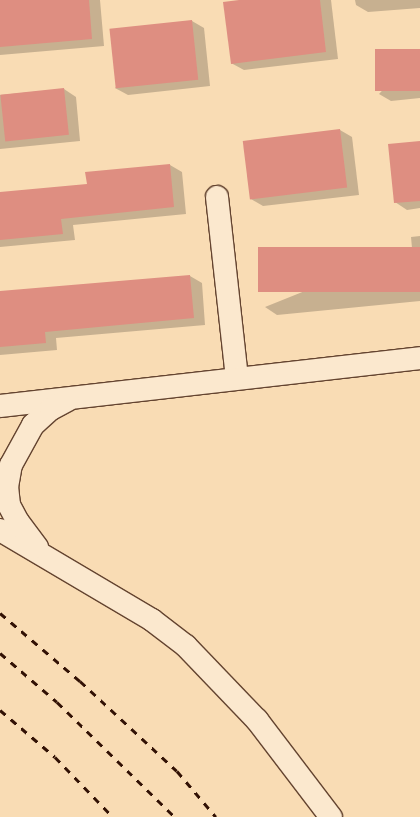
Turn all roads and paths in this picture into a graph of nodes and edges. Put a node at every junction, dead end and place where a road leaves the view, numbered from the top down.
1 (217, 197) dead end
2 (420, 358) edge
3 (237, 378) junction
4 (72, 397) junction
5 (0, 406) edge
6 (0, 530) edge
7 (45, 558) junction
8 (331, 817) edge

1 - 3 street
2 - 3 street
3 - 4 street
4 - 5 street
4 - 7 street
6 - 7 street
7 - 8 street

